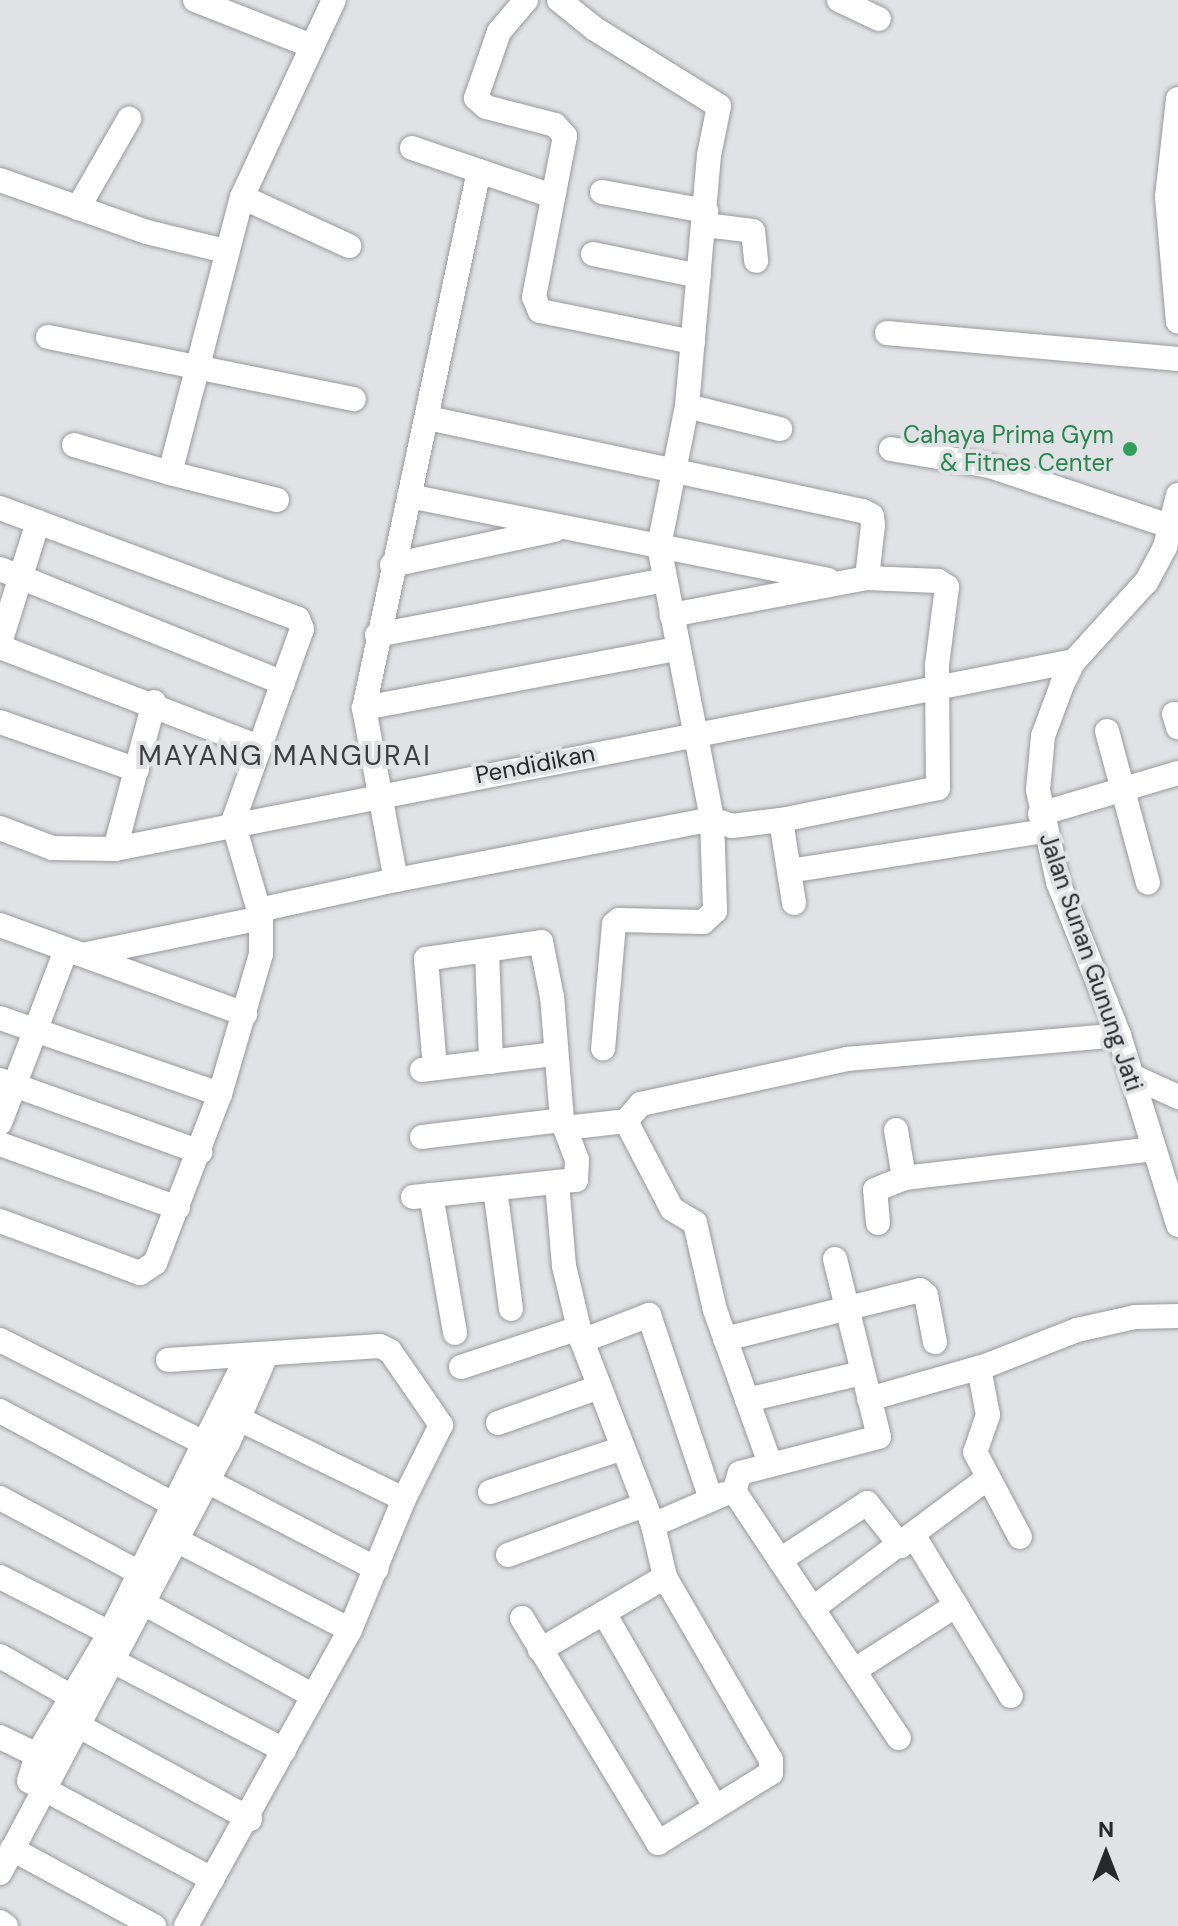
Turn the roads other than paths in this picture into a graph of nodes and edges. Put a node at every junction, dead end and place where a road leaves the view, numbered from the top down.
1 (195, 0) edge
2 (334, 0) edge
3 (526, 0) edge
4 (559, 0) edge
5 (839, 0) edge
6 (879, 19) dead end
7 (312, 46) junction
8 (1178, 99) edge
9 (129, 119) dead end
10 (412, 148) dead end
11 (479, 171) junction
12 (0, 180) edge
13 (602, 192) dead end
14 (552, 196) junction
15 (242, 197) junction
16 (78, 208) junction
17 (705, 218) junction
18 (349, 246) dead end
19 (225, 251) junction
20 (593, 254) dead end
21 (756, 261) dead end
22 (699, 276) junction
23 (1178, 322) edge
24 (887, 333) dead end
25 (48, 337) dead end
26 (693, 342) junction
27 (1178, 359) edge
28 (197, 368) junction
29 (354, 399) dead end
30 (687, 406) junction
31 (428, 418) junction
32 (780, 429) dead end
33 (74, 445) dead end
34 (891, 449) dead end
35 (675, 471) junction
36 (170, 473) junction
37 (1178, 495) edge
38 (409, 496) junction
39 (277, 500) dead end
40 (0, 508) edge
41 (38, 522) junction
42 (565, 527) junction
43 (1172, 527) junction
44 (659, 546) junction
45 (392, 565) junction
46 (0, 569) edge
47 (24, 578) junction
48 (867, 578) junction
49 (664, 580) junction
50 (842, 582) junction
51 (671, 615) junction
52 (377, 635) junction
53 (0, 645) edge
54 (677, 649) junction
55 (1074, 661) junction
56 (283, 683) junction
57 (936, 686) junction
58 (154, 702) junction
59 (364, 708) junction
60 (0, 722) edge
61 (1107, 731) dead end
62 (698, 733) junction
63 (259, 747) junction
64 (137, 770) junction
65 (1178, 773) edge
66 (1121, 791) junction
67 (378, 795) junction
68 (712, 819) junction
69 (781, 820) junction
70 (233, 822) junction
71 (1042, 822) junction
72 (0, 828) edge
73 (115, 849) junction
74 (789, 871) junction
75 (396, 880) junction
76 (1148, 883) dead end
77 (794, 903) dead end
78 (260, 914) junction
79 (0, 925) edge
80 (487, 951) junction
81 (76, 952) junction
82 (245, 1014) junction
83 (0, 1018) edge
84 (35, 1029) junction
85 (1119, 1035) junction
86 (603, 1049) dead end
87 (554, 1054) junction
88 (491, 1062) junction
89 (1132, 1076) junction
90 (6, 1082) edge
91 (220, 1094) junction
92 (1178, 1097) edge
93 (626, 1121) junction
94 (0, 1123) edge
95 (563, 1124) junction
96 (896, 1130) dead end
97 (422, 1137) dead end
98 (0, 1144) edge
99 (1154, 1149) junction
100 (200, 1152) junction
101 (904, 1178) junction
102 (557, 1183) junction
103 (495, 1189) junction
104 (178, 1208) junction
105 (0, 1221) edge
106 (878, 1223) dead end
107 (1178, 1225) edge
108 (835, 1259) dead end
109 (511, 1309) dead end
110 (846, 1312) junction
111 (1178, 1316) edge
112 (455, 1333) dead end
113 (580, 1335) junction
114 (725, 1339) junction
115 (0, 1340) edge
116 (935, 1342) dead end
117 (257, 1355) junction
118 (168, 1360) dead end
119 (461, 1367) dead end
120 (979, 1368) junction
121 (862, 1373) junction
122 (599, 1387) junction
123 (869, 1399) junction
124 (747, 1400) junction
125 (0, 1411) edge
126 (239, 1419) junction
127 (498, 1423) dead end
128 (204, 1443) junction
129 (623, 1448) junction
130 (770, 1464) junction
131 (988, 1478) junction
132 (207, 1481) junction
133 (490, 1492) dead end
134 (723, 1495) junction
135 (0, 1498) edge
136 (404, 1499) junction
137 (173, 1504) junction
138 (649, 1515) junction
139 (1020, 1537) dead end
140 (176, 1540) junction
141 (907, 1541) junction
142 (508, 1555) dead end
143 (780, 1560) junction
144 (377, 1569) junction
145 (0, 1577) edge
146 (665, 1577) junction
147 (147, 1586) junction
148 (955, 1606) junction
149 (812, 1609) junction
150 (604, 1613) junction
151 (522, 1618) dead end
152 (350, 1630) junction
153 (110, 1633) junction
154 (540, 1650) junction
155 (0, 1656) edge
156 (113, 1661) junction
157 (855, 1670) junction
158 (314, 1696) junction
159 (1011, 1696) dead end
160 (72, 1697) junction
161 (77, 1725) junction
162 (0, 1737) edge
163 (899, 1738) dead end
164 (284, 1750) junction
165 (37, 1755) junction
166 (44, 1788) junction
167 (715, 1807) junction
168 (250, 1819) junction
169 (12, 1849) junction
170 (0, 1873) edge
171 (212, 1879) junction
172 (0, 1922) edge
173 (6, 1926) edge
174 (154, 1926) edge
175 (186, 1926) edge

1 - 7 street
2 - 7 street
3 - 14 street
4 - 17 street
5 - 6 street
7 - 15 street
8 - 23 street
9 - 16 street
10 - 11 street
11 - 14 street
11 - 31 street
12 - 16 street
13 - 17 street
14 - 26 street
15 - 18 street
15 - 19 street
16 - 19 street
17 - 21 street
17 - 22 street
19 - 28 street
20 - 22 street
22 - 26 street
24 - 27 street
25 - 28 street
26 - 30 street
28 - 29 street
28 - 36 street
30 - 32 street
30 - 35 street
31 - 35 street
31 - 38 street
33 - 36 street
34 - 43 street
35 - 44 street
35 - 48 street
36 - 39 street
37 - 43 street, Jalan Sunan Gunung Jati
38 - 42 street
38 - 45 street
40 - 41 street
41 - 47 street
41 - 56 street
42 - 44 street
42 - 45 street
43 - 55 street, Jalan Sunan Gunung Jati
44 - 49 street
44 - 50 street
45 - 52 street
46 - 47 street
47 - 53 street
47 - 56 street
48 - 50 street
48 - 57 street
49 - 51 street
49 - 52 street
50 - 51 street
51 - 54 street
52 - 59 street
53 - 58 street
54 - 59 street
54 - 62 street
55 - 57 street, Pendidikan
55 - 71 street, Jalan Sunan Gunung Jati
56 - 63 street
57 - 62 street, Pendidikan
57 - 69 street
58 - 63 street
58 - 64 street
59 - 67 street
60 - 64 street
61 - 66 street
62 - 67 street, Pendidikan
62 - 68 street
63 - 70 street
64 - 73 street
65 - 66 street
66 - 71 street
66 - 76 street
67 - 70 street, Pendidikan
67 - 75 street
68 - 69 street
68 - 75 street
68 - 86 street
69 - 74 street
70 - 73 street, Pendidikan
70 - 78 street
71 - 74 street
71 - 85 street, Jalan Sunan Gunung Jati
72 - 73 street, Pendidikan
74 - 77 street
75 - 78 street
78 - 81 street
78 - 82 street
79 - 81 street
80 - 87 street
80 - 88 street
80 - 88 street
81 - 82 street
81 - 84 street
82 - 91 street
83 - 84 street
84 - 90 street
84 - 91 street
85 - 89 street, Jalan Sunan Gunung Jati
85 - 93 street
87 - 88 street
87 - 95 street
89 - 92 street
89 - 99 street, Jalan Sunan Gunung Jati
90 - 94 street
90 - 100 street
91 - 100 street
93 - 95 street
93 - 114 street
95 - 97 street
95 - 102 street
96 - 101 street
98 - 104 street
99 - 101 street
99 - 107 street, Jalan Sunan Gunung Jati
100 - 104 street
101 - 106 street
102 - 103 street
102 - 113 street
103 - 109 street
103 - 112 street
104 - 105 street
108 - 110 street
110 - 114 street
110 - 116 street
110 - 121 street
111 - 120 street
113 - 119 street
113 - 122 street
113 - 134 street
114 - 124 street
115 - 128 street
117 - 118 street
117 - 126 street
117 - 128 street
117 - 136 street
120 - 123 street
120 - 131 street
121 - 123 street
121 - 124 street
122 - 127 street
122 - 129 street
123 - 130 street
124 - 130 street
125 - 137 street
126 - 132 street
126 - 136 street
128 - 137 street
129 - 133 street
129 - 138 street
130 - 134 street
131 - 139 street
131 - 141 street
132 - 140 street
132 - 144 street
134 - 138 street
134 - 143 street
135 - 147 street
136 - 144 street
137 - 147 street
138 - 142 street
138 - 146 street
140 - 147 street
140 - 152 street
141 - 143 street
141 - 148 street
141 - 149 street
143 - 149 street
144 - 152 street
145 - 153 street
146 - 150 street
146 - 167 street
147 - 153 street
147 - 156 street
147 - 158 street
148 - 157 street
148 - 159 street
149 - 157 street
150 - 154 street
150 - 167 street
151 - 154 street
152 - 158 street
153 - 160 street
154 - 167 street
155 - 160 street
156 - 161 street
156 - 164 street
157 - 163 street
158 - 164 street
160 - 165 street
161 - 166 street
161 - 168 street
162 - 165 street
164 - 168 street
165 - 166 street
166 - 169 street
166 - 171 street
168 - 171 street
169 - 170 street
169 - 174 street
171 - 175 street
172 - 173 street

